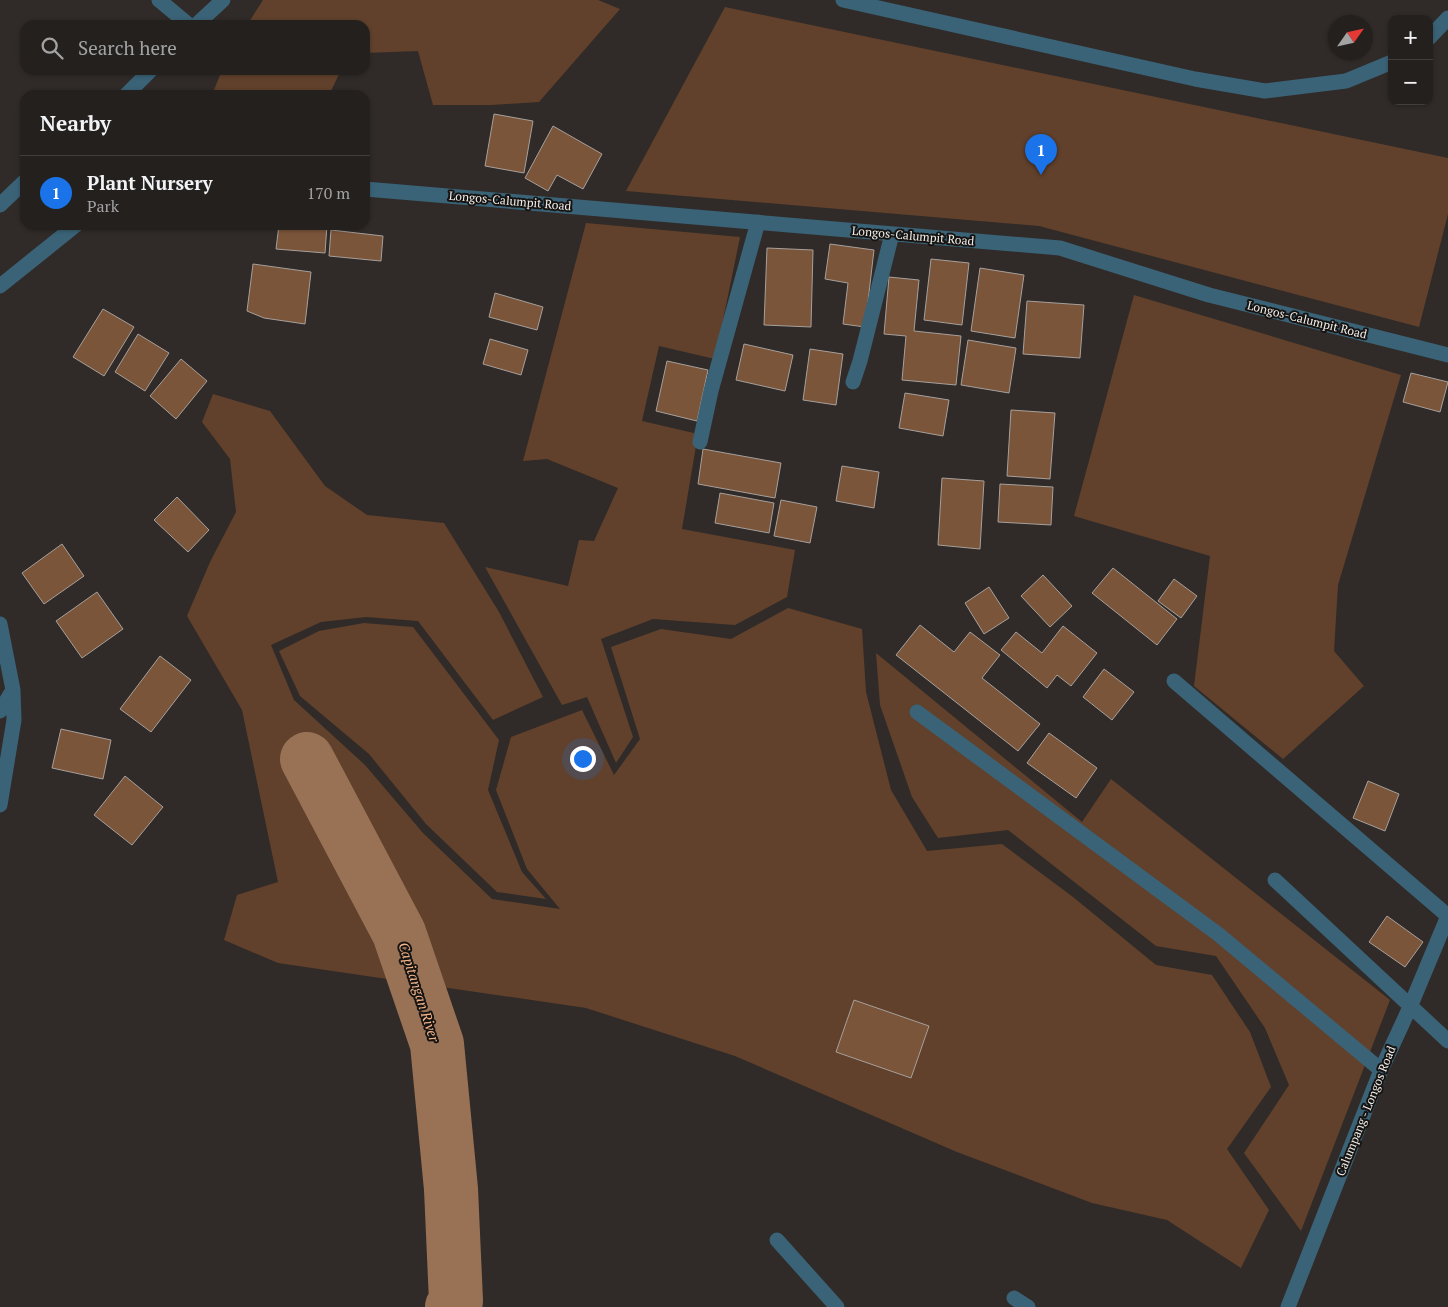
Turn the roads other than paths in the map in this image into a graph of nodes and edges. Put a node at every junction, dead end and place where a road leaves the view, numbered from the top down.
1 (159, 0) edge
2 (224, 0) edge
3 (843, 0) edge
4 (1448, 18) edge
5 (183, 20) edge
6 (202, 20) edge
7 (1433, 34) edge
8 (1388, 64) edge
9 (146, 75) edge
10 (131, 90) edge
11 (20, 186) edge
12 (370, 189) edge
13 (0, 204) edge
14 (758, 222) junction
15 (70, 230) edge
16 (892, 234) junction
17 (0, 286) edge
18 (1448, 355) edge
19 (853, 382) dead end
20 (700, 442) dead end
21 (0, 624) edge
22 (1174, 681) dead end
23 (13, 690) junction
24 (0, 711) edge
25 (917, 712) dead end
26 (0, 805) edge
27 (1274, 880) dead end
28 (1448, 916) edge
29 (1410, 1007) junction
30 (1448, 1041) edge
31 (1381, 1070) junction
32 (777, 1240) dead end
33 (1014, 1298) dead end
34 (837, 1307) edge
35 (1028, 1307) edge
36 (1288, 1307) edge

1 - 5 street
2 - 6 street
3 - 8 street
4 - 7 street
9 - 10 street
11 - 13 street
12 - 14 street, Longos-Calumpit Road
14 - 16 street, Longos-Calumpit Road
14 - 20 street
15 - 17 street
16 - 18 street, Longos-Calumpit Road
16 - 19 street
21 - 23 street
22 - 28 street
23 - 24 street
23 - 26 street
25 - 31 street
27 - 29 street
28 - 29 street, Calumpang - Longos Road
29 - 30 street
29 - 31 street, Calumpang - Longos Road
31 - 36 street, Calumpang - Longos Road
32 - 34 street
33 - 35 street

